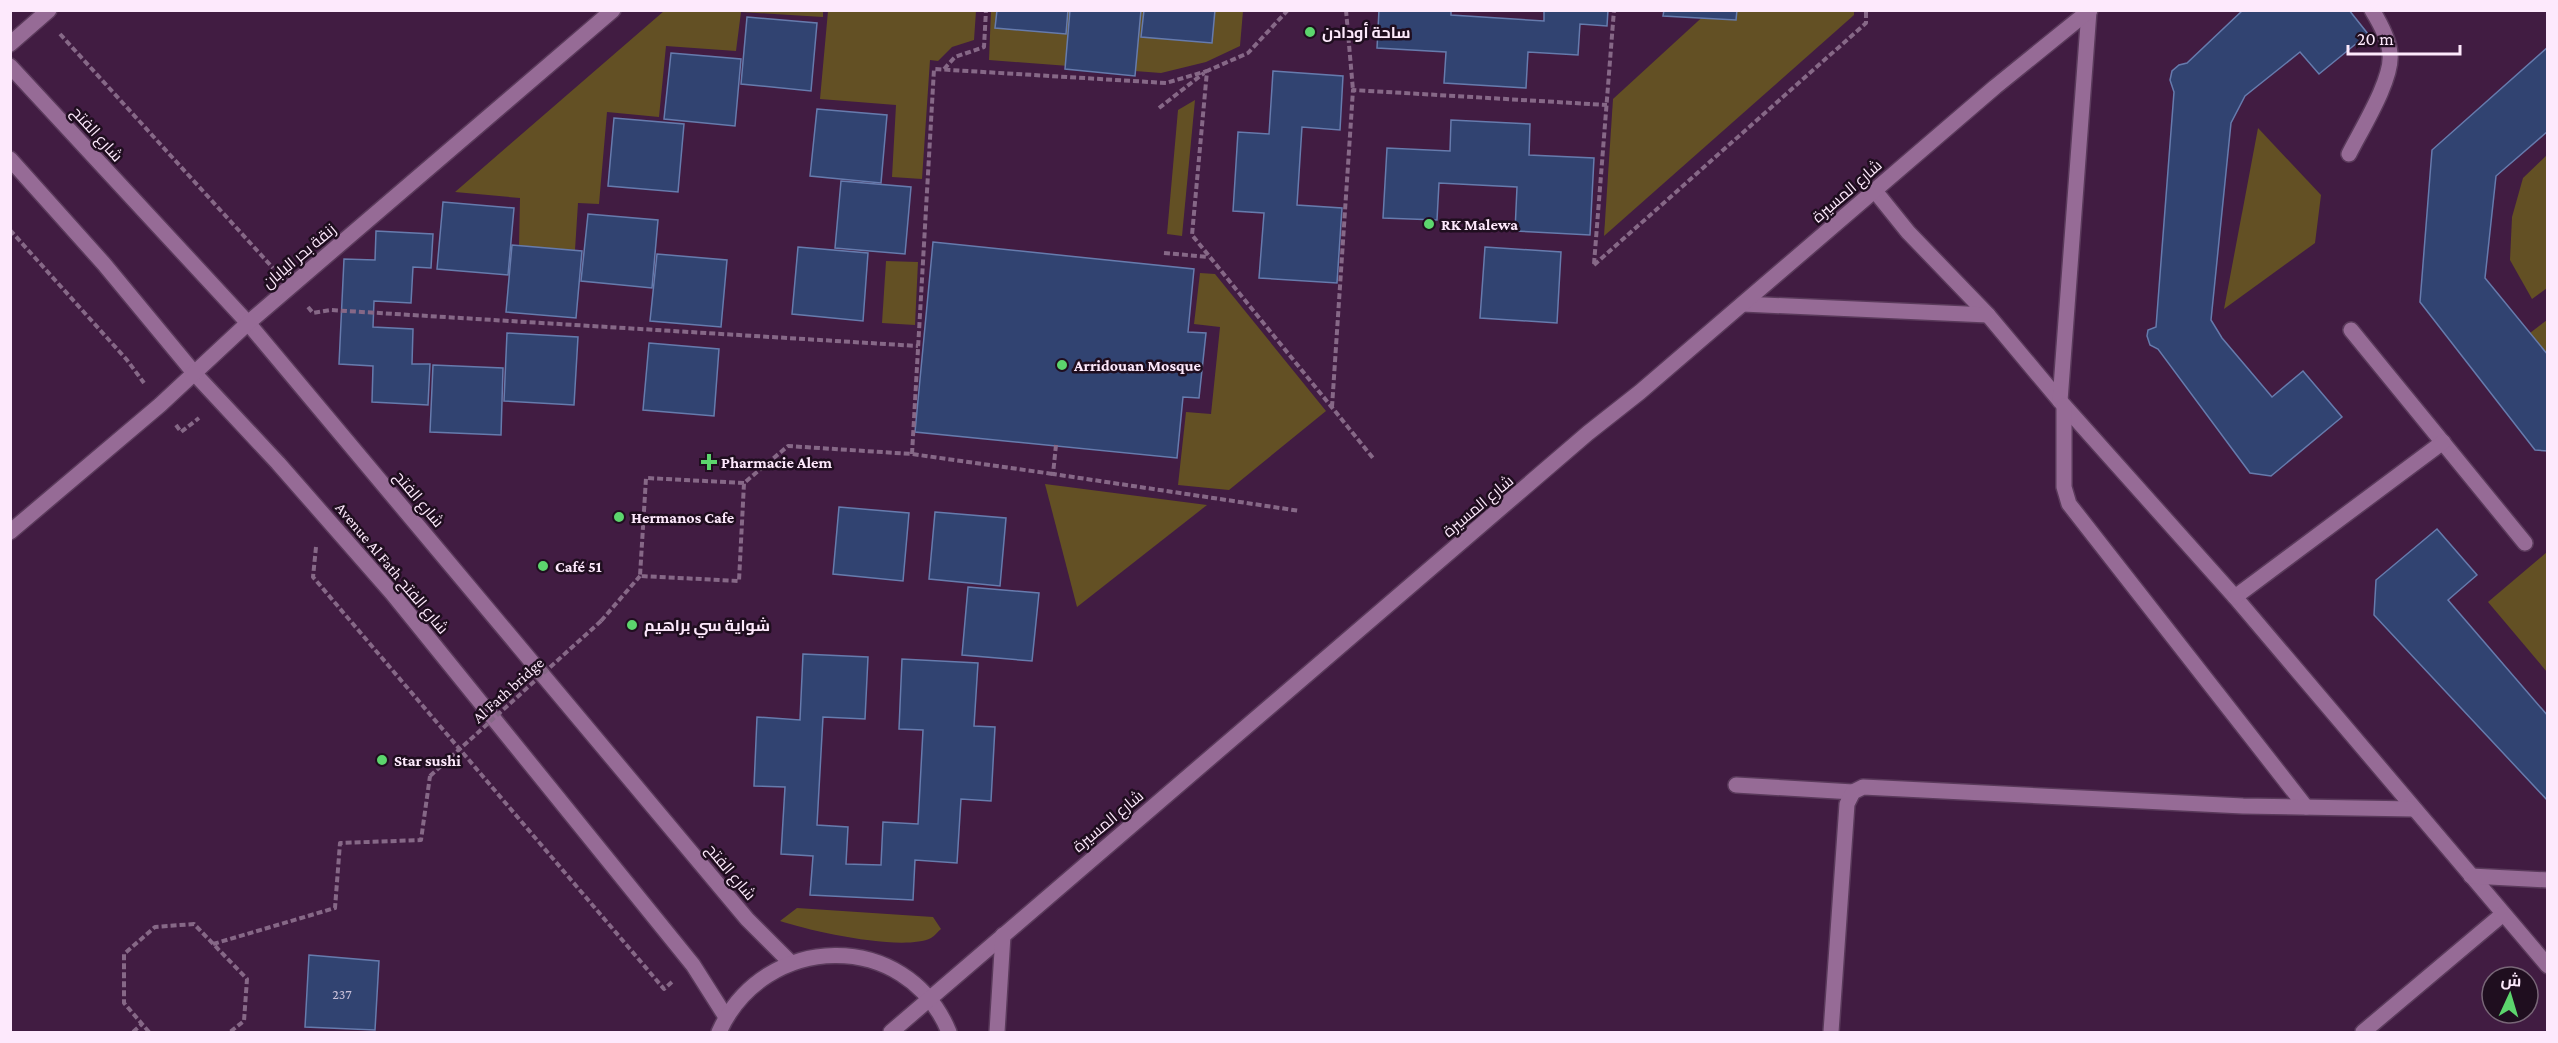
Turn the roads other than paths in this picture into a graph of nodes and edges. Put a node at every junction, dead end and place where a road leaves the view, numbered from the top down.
1 (614, 10) edge
2 (2372, 10) edge
3 (2090, 11) edge
4 (47, 12) edge
5 (10, 44) edge
6 (10, 66) edge
7 (2349, 154) dead end
8 (10, 159) edge
9 (1875, 191) junction
10 (1743, 304) junction
11 (1988, 315) junction
12 (248, 323) junction
13 (2351, 330) dead end
14 (195, 374) junction
15 (2062, 404) junction
16 (2443, 442) junction
17 (10, 532) edge
18 (2525, 543) dead end
19 (2235, 597) junction
20 (1736, 785) dead end
21 (1853, 792) junction
22 (2306, 807) junction
23 (2413, 809) junction
24 (2471, 876) junction
25 (2547, 880) edge
26 (2503, 914) junction
27 (1003, 935) junction
28 (790, 963) junction
29 (2547, 966) edge
30 (929, 999) junction
31 (726, 1017) junction
32 (719, 1032) edge
33 (891, 1032) edge
34 (949, 1032) edge
35 (997, 1032) edge
36 (1831, 1032) edge
37 (2363, 1032) edge

1 - 12 street, زنقة بحر اليابان
2 - 7 street
3 - 9 street, شارع المسيرة
3 - 15 street
4 - 5 street
6 - 12 street, شارع الفتح
8 - 14 street, Avenue Al Fath شارع الفتح
9 - 10 street, شارع المسيرة
9 - 11 street
10 - 11 street
10 - 27 street, شارع المسيرة
11 - 15 street
12 - 14 street, زنقة بحر اليابان
12 - 28 street, شارع الفتح
13 - 16 street
14 - 17 street, زنقة بحر اليابان
14 - 31 street, Avenue Al Fath شارع الفتح
15 - 19 street
15 - 22 street
16 - 18 street
16 - 19 street
19 - 23 street
20 - 21 street
21 - 22 street
21 - 36 street
22 - 23 street
23 - 24 street
24 - 25 street
24 - 26 street
26 - 29 street
26 - 37 street
27 - 30 street, شارع المسيرة
27 - 35 street
28 - 30 street
28 - 31 street
30 - 33 street, شارع المسيرة
30 - 34 street
31 - 32 street

